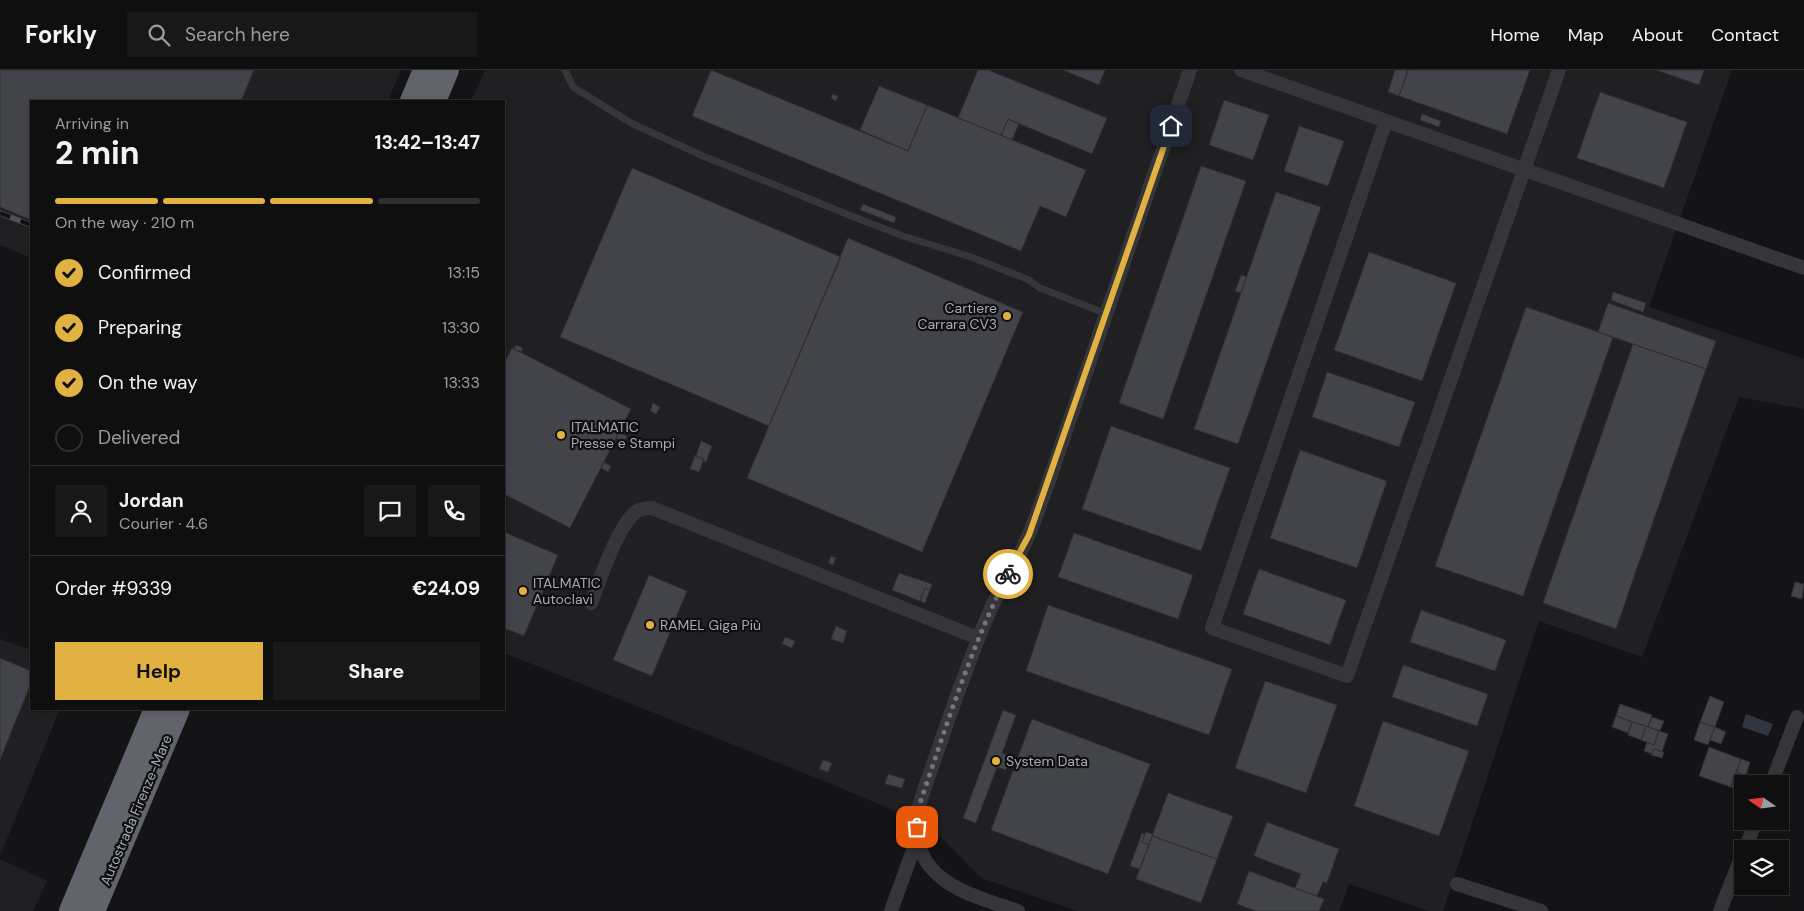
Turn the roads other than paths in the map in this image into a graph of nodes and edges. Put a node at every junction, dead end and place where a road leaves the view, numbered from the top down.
1 (425, 70) edge
2 (447, 70) edge
3 (565, 70) edge
4 (1190, 70) edge
5 (1241, 70) edge
6 (1559, 70) edge
7 (412, 100) edge
8 (434, 100) edge
9 (1386, 122) junction
10 (1524, 170) junction
11 (1804, 268) edge
12 (1107, 314) junction
13 (591, 603) dead end
14 (978, 638) junction
15 (156, 710) edge
16 (178, 710) edge
17 (1797, 717) dead end
18 (1774, 775) edge
19 (918, 839) junction
20 (1734, 875) edge
21 (1457, 884) dead end
22 (71, 911) edge
23 (93, 911) edge
24 (891, 911) edge
25 (1018, 911) edge
26 (1541, 911) edge
27 (1720, 911) edge

1 - 7 highway
2 - 8 highway
3 - 12 lane
4 - 12 street
5 - 9 street
6 - 10 street
9 - 10 street
9 - 10 street
10 - 11 street
12 - 14 street
13 - 14 street
14 - 19 street
15 - 22 highway, Autostrada Firenze-Mare
16 - 23 highway, Autostrada Firenze-Mare
17 - 18 street
19 - 24 street
19 - 25 street
20 - 27 street
21 - 26 street

